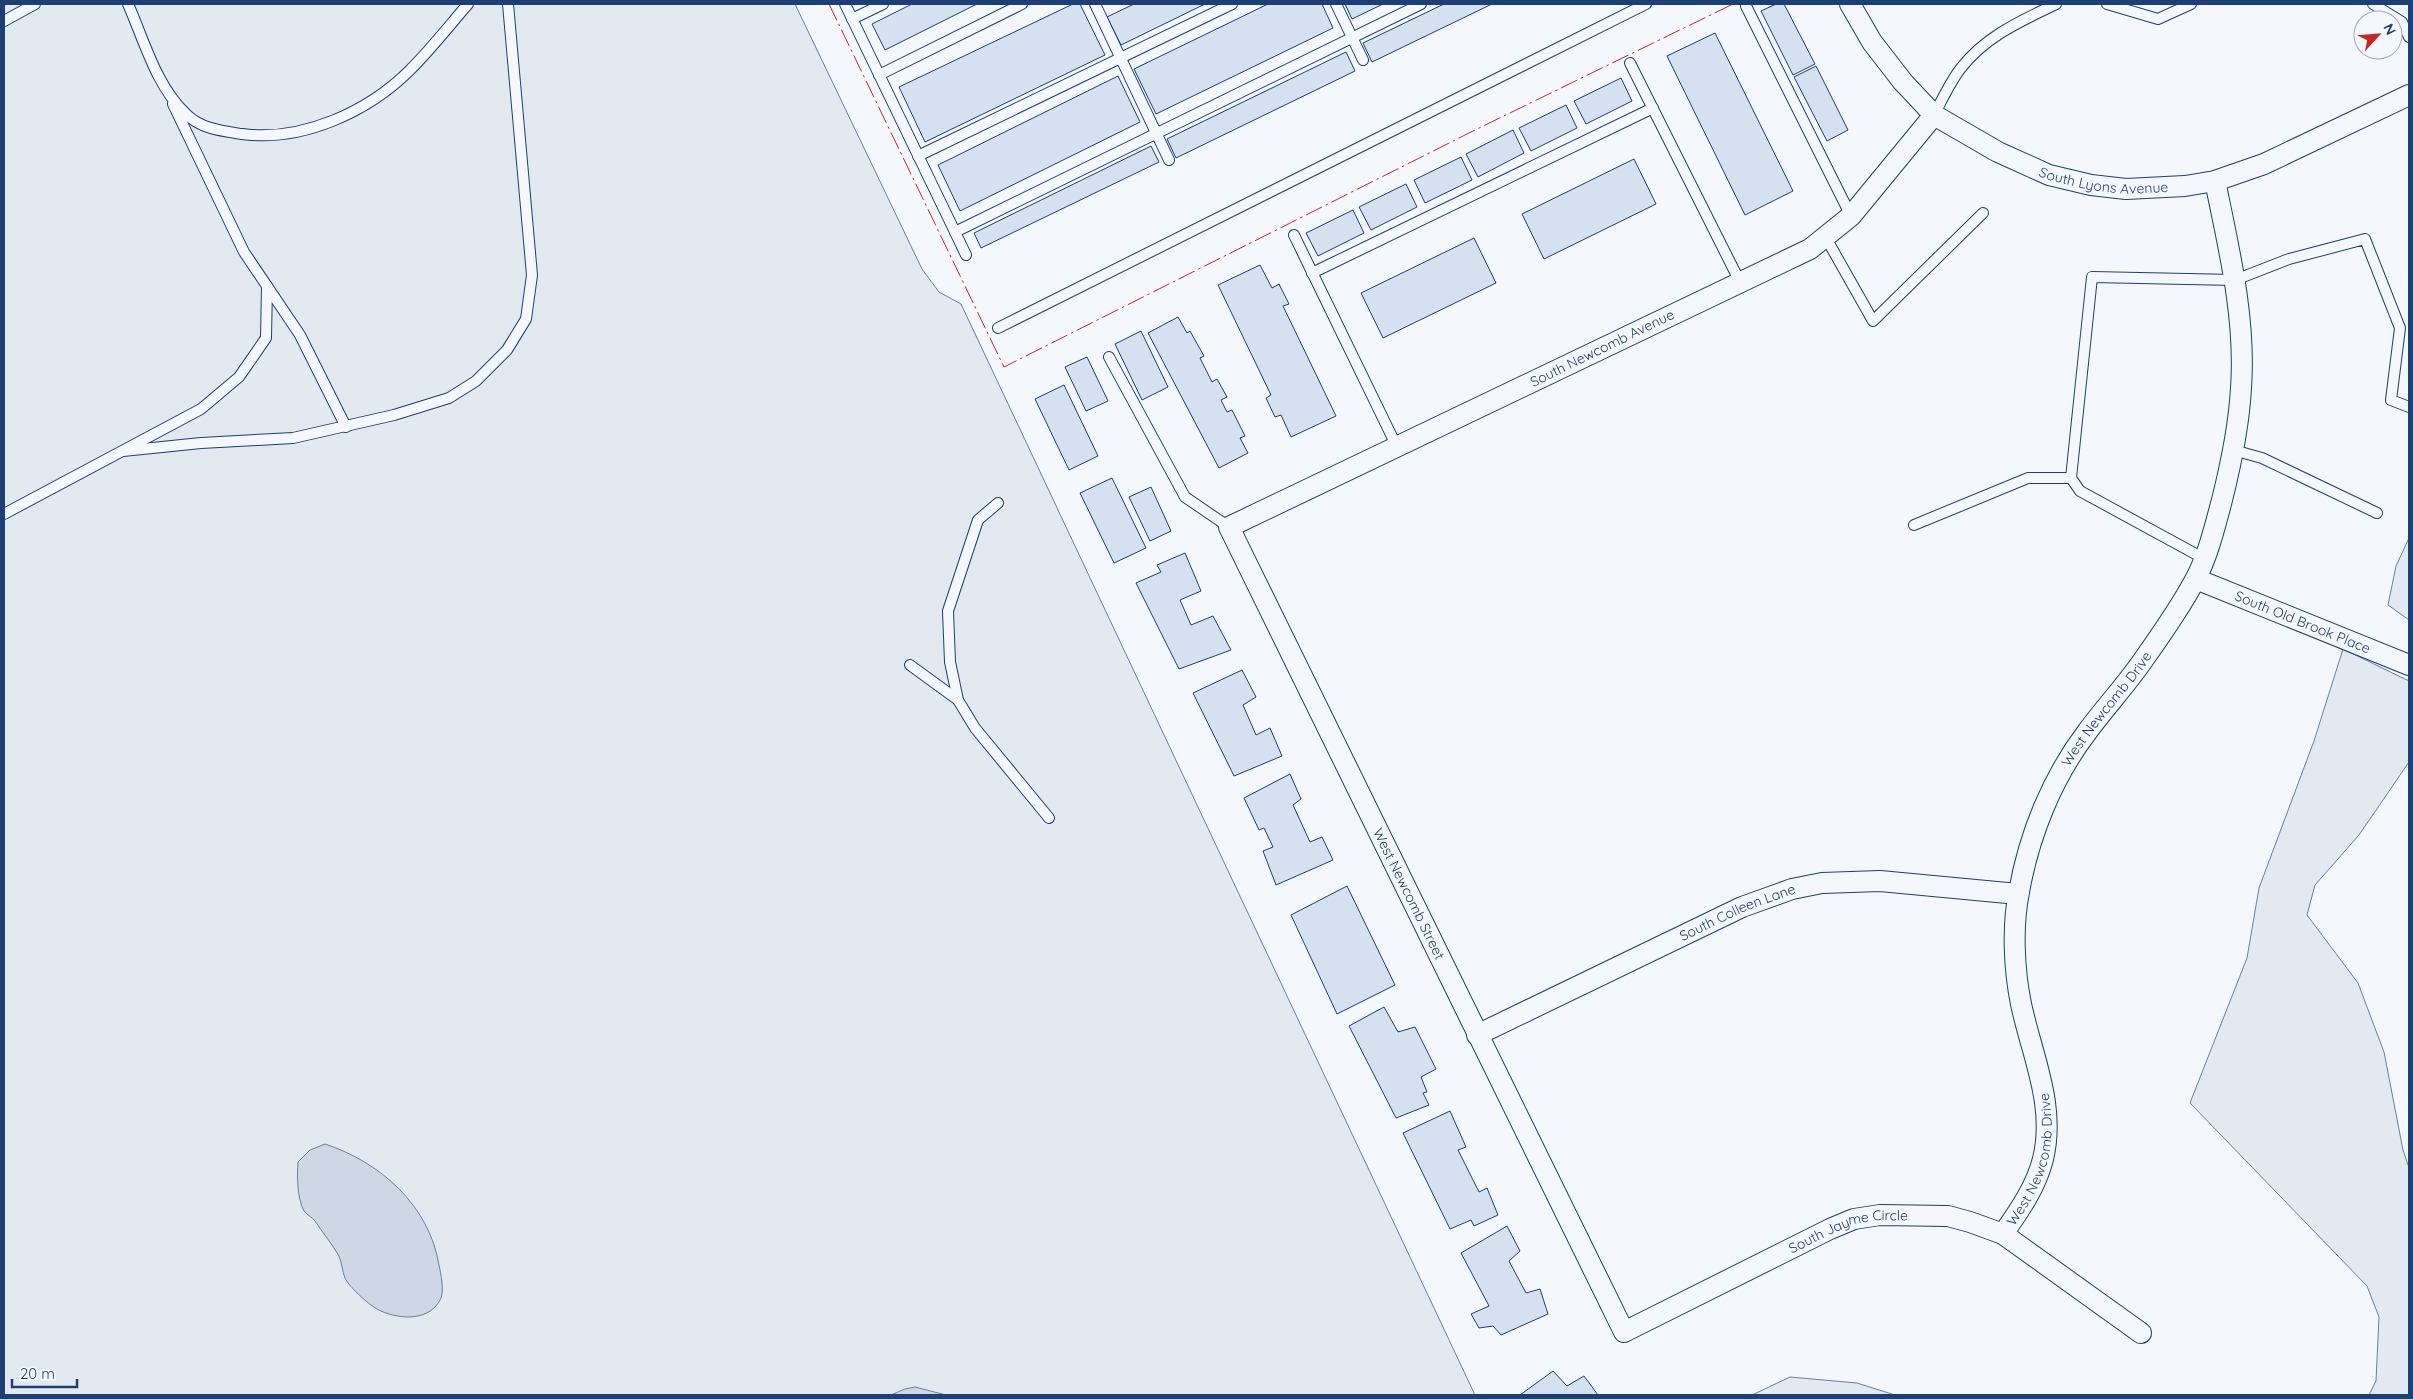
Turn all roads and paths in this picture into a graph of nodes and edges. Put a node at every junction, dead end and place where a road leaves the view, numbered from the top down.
1 (35, 4) edge
2 (128, 4) edge
3 (468, 4) edge
4 (508, 4) edge
5 (845, 4) edge
6 (883, 4) edge
7 (1022, 4) edge
8 (1095, 4) edge
9 (1232, 4) edge
10 (1336, 4) edge
11 (1421, 4) edge
12 (1646, 4) edge
13 (1850, 4) edge
14 (2056, 4) edge
15 (2108, 4) edge
16 (2191, 4) edge
17 (2373, 4) edge
18 (1746, 6) dead end
19 (852, 19) junction
20 (4, 21) edge
21 (1352, 37) junction
22 (2409, 37) edge
23 (1121, 58) junction
24 (1363, 60) dead end
25 (1630, 62) dead end
26 (879, 75) junction
27 (166, 90) junction
28 (2409, 95) edge
29 (1653, 108) junction
30 (1934, 115) junction
31 (1157, 133) junction
32 (918, 156) junction
33 (1169, 160) dead end
34 (2215, 182) junction
35 (1983, 213) dead end
36 (1852, 216) junction
37 (955, 232) junction
38 (1294, 235) dead end
39 (1826, 238) junction
40 (966, 255) dead end
41 (1312, 273) junction
42 (2235, 280) junction
43 (1740, 282) junction
44 (267, 286) junction
45 (998, 328) dead end
46 (2405, 330) edge
47 (1109, 357) dead end
48 (2409, 407) edge
49 (346, 428) junction
50 (1397, 447) junction
51 (2233, 450) junction
52 (123, 452) junction
53 (2071, 478) junction
54 (998, 502) dead end
55 (2378, 513) dead end
56 (4, 514) edge
57 (1914, 525) dead end
58 (1229, 527) junction
59 (2203, 558) junction
60 (2196, 578) junction
61 (910, 665) dead end
62 (2409, 665) edge
63 (958, 700) junction
64 (1049, 818) dead end
65 (2018, 894) junction
66 (1477, 1035) junction
67 (2003, 1234) junction
68 (1588, 1260) joint
69 (2141, 1333) dead end

1 - 20 lane
2 - 27 lane
3 - 27 lane
4 - 49 lane
5 - 19 lane
6 - 19 lane
7 - 26 lane
8 - 23 lane
9 - 23 lane
10 - 21 lane
11 - 21 lane
12 - 45 lane
13 - 30 street, South Lyons Avenue
14 - 30 lane
15 - 16 lane
17 - 22 lane
18 - 36 lane
19 - 26 lane
21 - 24 lane
21 - 31 lane
23 - 31 lane
23 - 32 lane
25 - 29 lane
26 - 32 lane
27 - 44 lane
28 - 34 street, South Lyons Avenue
29 - 41 lane
29 - 43 lane
30 - 34 street, South Lyons Avenue
30 - 36 street, South Newcomb Avenue
31 - 33 lane
31 - 37 lane
32 - 37 lane
34 - 42 street, West Newcomb Drive
35 - 39 lane
36 - 39 street, South Newcomb Avenue
37 - 40 lane
38 - 41 lane
39 - 43 street, South Newcomb Avenue
41 - 50 lane
42 - 46 lane
42 - 51 street, West Newcomb Drive
42 - 53 lane
43 - 50 street, South Newcomb Avenue
44 - 49 lane
44 - 52 lane
46 - 48 lane
47 - 58 lane
49 - 52 lane
50 - 58 street, South Newcomb Avenue
51 - 55 lane
51 - 59 street, West Newcomb Drive
52 - 56 lane
53 - 57 lane
53 - 59 lane
54 - 63 lane
58 - 66 street, West Newcomb Street
59 - 60 street, West Newcomb Drive
60 - 62 street, South Old Brook Place
60 - 65 street, West Newcomb Drive
61 - 63 lane
63 - 64 lane
65 - 66 street, South Colleen Lane
65 - 67 street, West Newcomb Drive
66 - 68 street, West Newcomb Street
67 - 68 street, South Jayme Circle
67 - 69 street, South Jayme Circle

